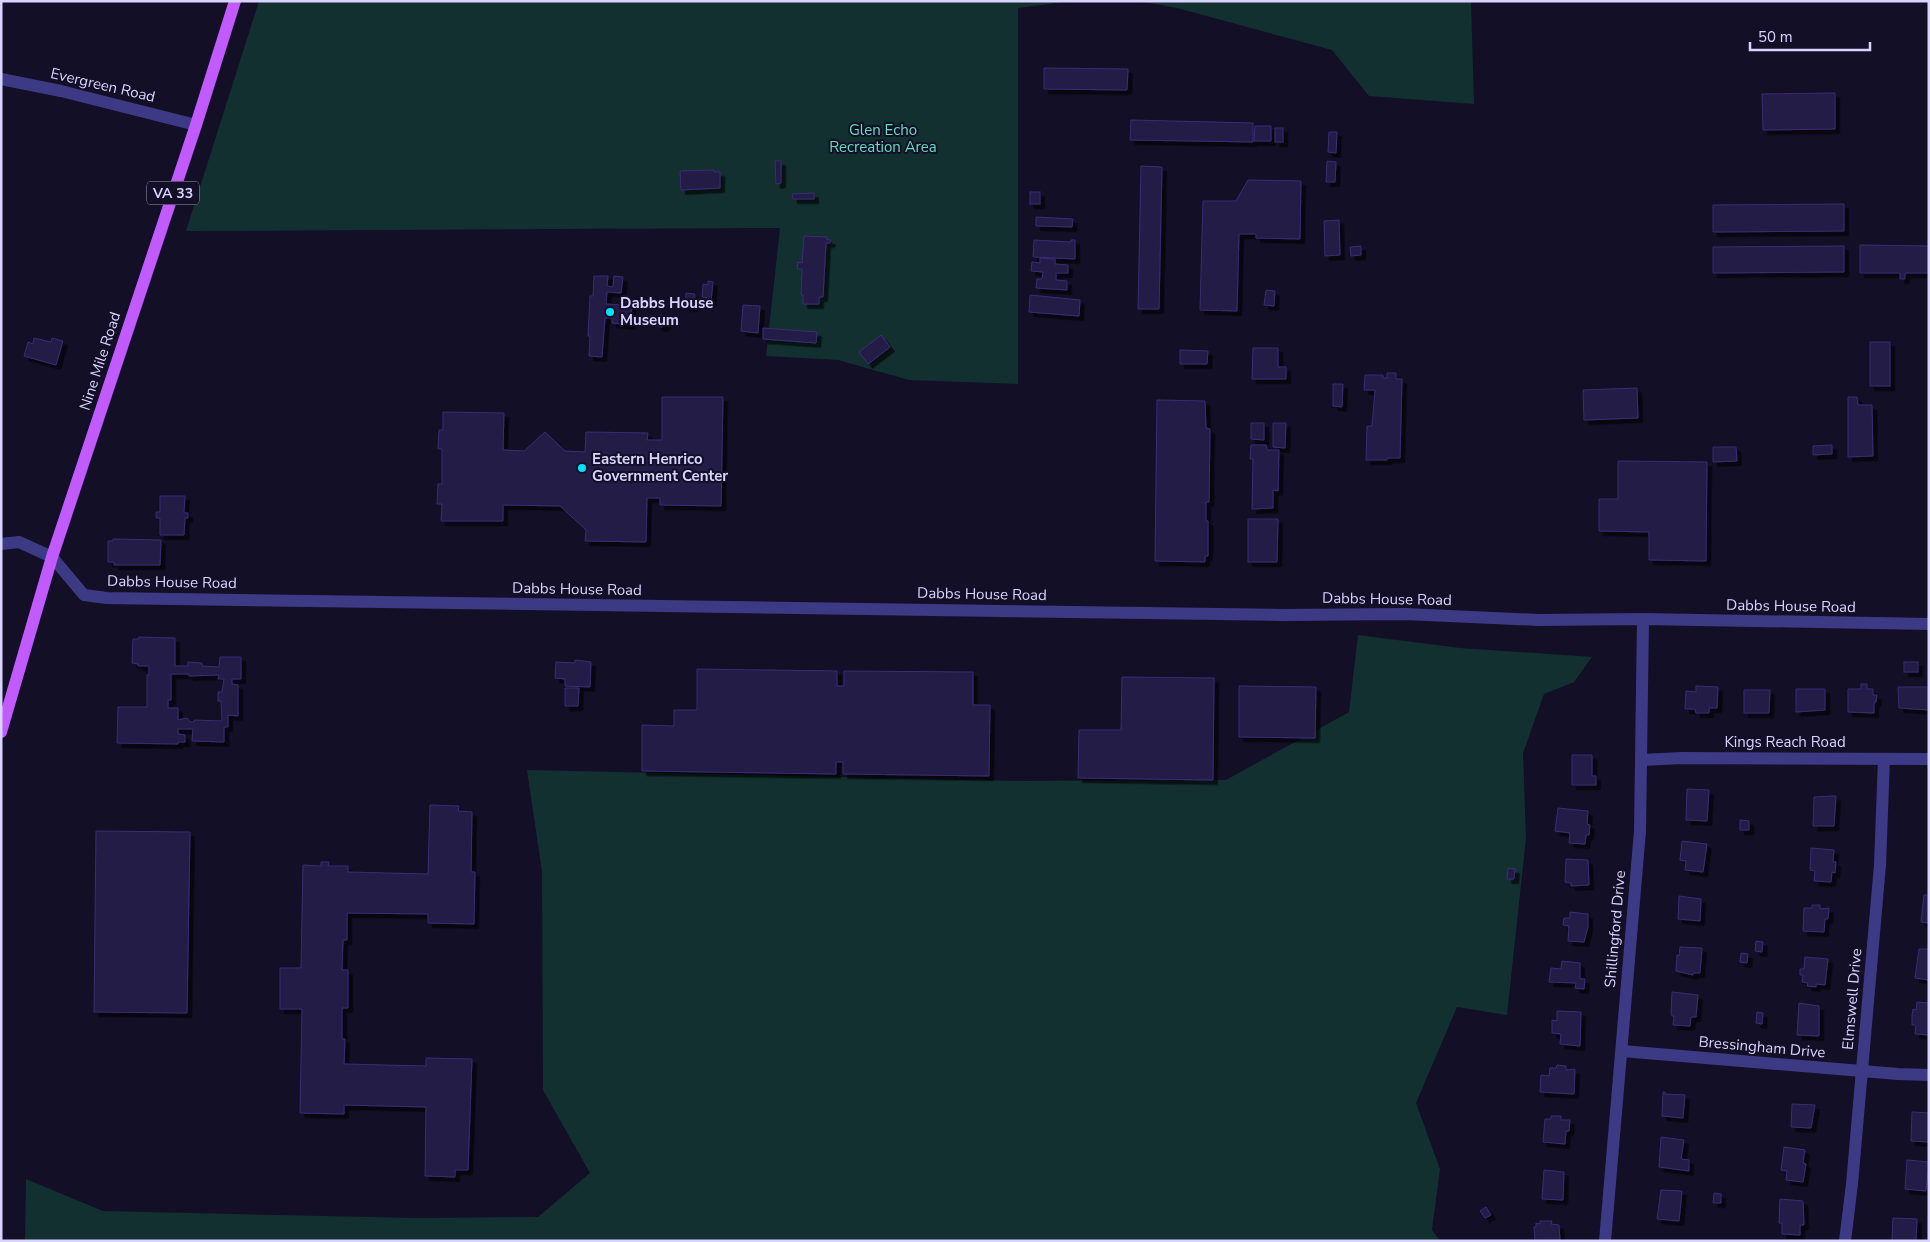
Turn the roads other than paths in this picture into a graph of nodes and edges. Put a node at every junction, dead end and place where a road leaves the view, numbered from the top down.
1 (235, 1) edge
2 (1, 79) edge
3 (196, 125) junction
4 (1, 544) edge
5 (52, 557) junction
6 (1643, 619) junction
7 (1929, 624) edge
8 (1, 732) edge
9 (1884, 759) junction
10 (1929, 759) edge
11 (1641, 760) junction
12 (1622, 1052) junction
13 (1862, 1072) junction
14 (1929, 1075) edge
15 (1605, 1241) edge
16 (1845, 1241) edge

1 - 3 main road, Nine Mile Road / VA 33
2 - 3 street, Evergreen Road
3 - 5 main road, Nine Mile Road / VA 33
4 - 5 street
5 - 6 street, Dabbs House Road
5 - 8 main road, Nine Mile Road / VA 33
6 - 7 street, Dabbs House Road
6 - 11 street, Shillingford Drive
9 - 10 street, Kings Reach Road
9 - 11 street, Kings Reach Road
9 - 13 street, Elmswell Drive
11 - 12 street, Shillingford Drive
12 - 13 street, Bressingham Drive
12 - 15 street, Shillingford Drive
13 - 14 street, Bressingham Drive
13 - 16 street, Elmswell Drive

